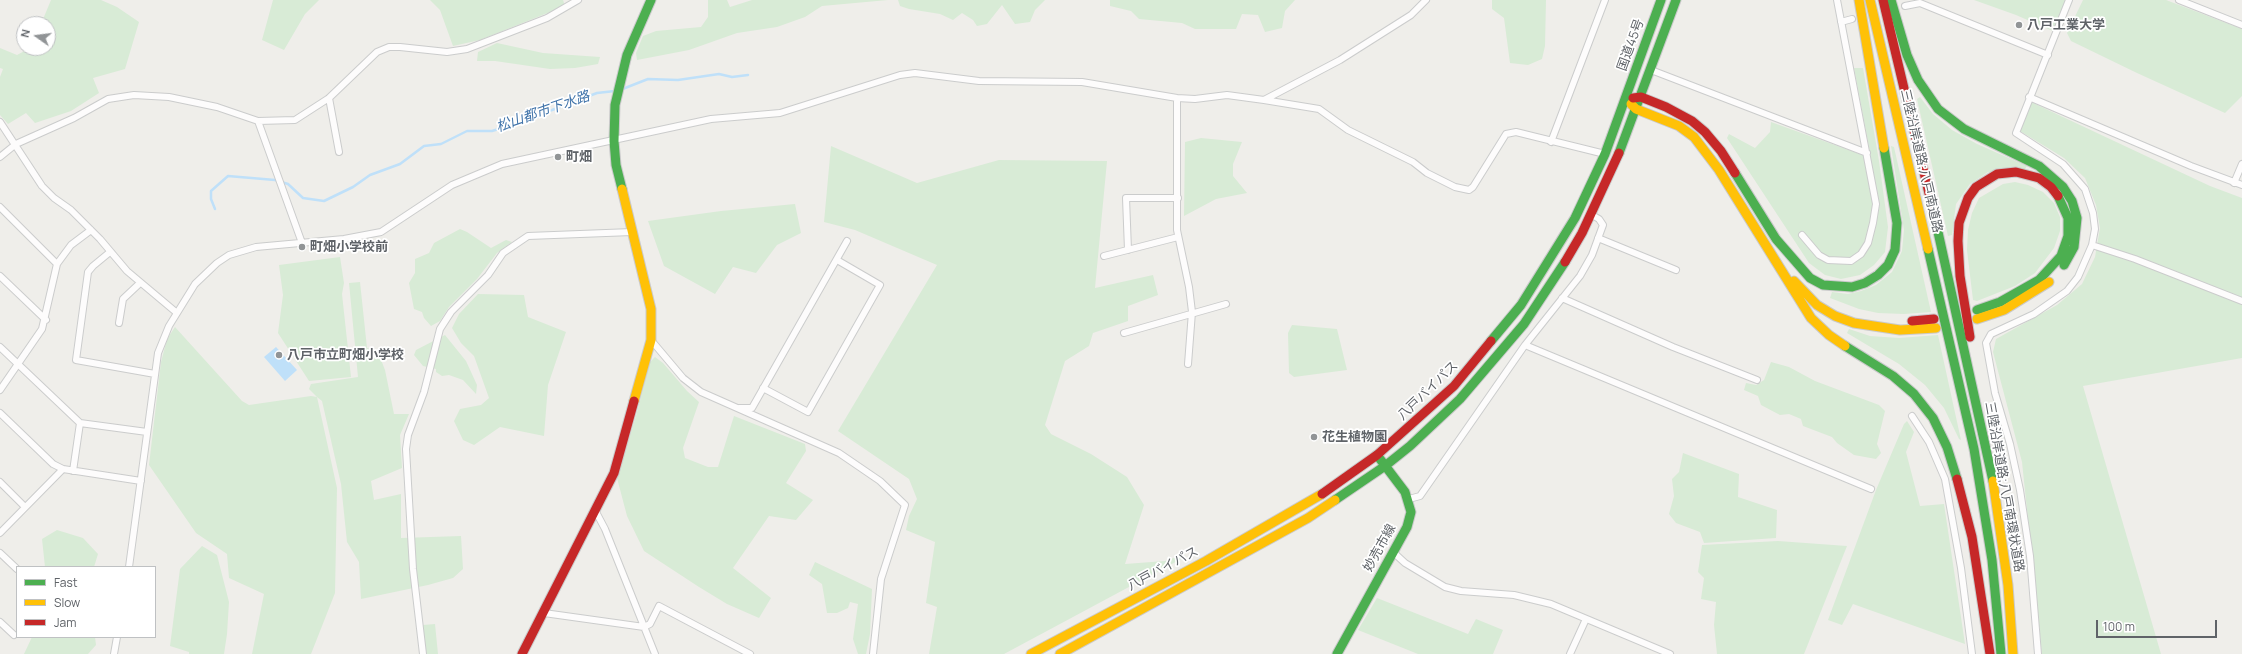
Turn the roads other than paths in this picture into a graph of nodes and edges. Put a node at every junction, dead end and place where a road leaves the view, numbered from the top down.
1 (578, 0) edge
2 (651, 0) edge
3 (1426, 0) edge
4 (1605, 0) edge
5 (1661, 0) edge
6 (1676, 0) edge
7 (1837, 0) edge
8 (1859, 0) edge
9 (1870, 0) edge
10 (1883, 0) edge
11 (1891, 0) edge
12 (2069, 0) edge
13 (2179, 0) edge
14 (1905, 6) dead end
15 (1852, 19) dead end
16 (1841, 22) junction
17 (2242, 25) edge
18 (2048, 55) junction
19 (1651, 70) junction
20 (1641, 97) junction
21 (329, 98) junction
22 (1177, 98) junction
23 (1626, 98) junction
24 (2029, 98) junction
25 (1264, 100) junction
26 (1636, 109) junction
27 (258, 121) junction
28 (0, 122) edge
29 (614, 141) junction
30 (1551, 142) junction
31 (16, 144) junction
32 (339, 152) dead end
33 (1867, 153) junction
34 (1605, 154) junction
35 (0, 157) edge
36 (2242, 164) edge
37 (2234, 183) junction
38 (2242, 185) edge
39 (1178, 198) junction
40 (0, 206) edge
41 (1592, 215) junction
42 (91, 230) junction
43 (632, 232) junction
44 (1760, 235) junction
45 (1802, 235) dead end
46 (1178, 237) junction
47 (1598, 238) junction
48 (1776, 239) junction
49 (847, 241) dead end
50 (302, 243) junction
51 (2092, 245) junction
52 (1128, 250) junction
53 (110, 252) junction
54 (1104, 256) dead end
55 (837, 260) junction
56 (57, 264) junction
57 (1676, 270) dead end
58 (0, 276) edge
59 (140, 283) junction
60 (1562, 298) junction
61 (2242, 302) edge
62 (1226, 304) dead end
63 (1192, 312) junction
64 (176, 313) junction
65 (46, 320) junction
66 (119, 323) dead end
67 (1960, 326) joint
68 (1948, 329) joint
69 (1124, 333) dead end
70 (651, 340) junction
71 (1525, 345) junction
72 (0, 347) edge
73 (18, 364) junction
74 (1188, 364) dead end
75 (155, 374) junction
76 (1757, 380) dead end
77 (763, 388) junction
78 (0, 390) edge
79 (737, 408) junction
80 (0, 413) edge
81 (1912, 416) dead end
82 (80, 423) junction
83 (147, 432) junction
84 (1378, 455) junction
85 (1989, 461) junction
86 (1386, 466) junction
87 (63, 469) junction
88 (73, 471) junction
89 (141, 481) junction
90 (0, 482) edge
91 (1871, 489) dead end
92 (1409, 499) junction
93 (25, 507) junction
94 (596, 512) junction
95 (0, 533) edge
96 (1393, 552) junction
97 (0, 553) edge
98 (129, 566) edge
99 (16, 568) edge
100 (544, 613) junction
101 (1586, 619) junction
102 (0, 622) edge
103 (644, 627) junction
104 (14, 635) dead end
105 (118, 638) edge
106 (114, 654) edge
107 (423, 654) edge
108 (522, 654) edge
109 (655, 654) edge
110 (750, 654) edge
111 (873, 654) edge
112 (1031, 654) edge
113 (1060, 654) edge
114 (1336, 654) edge
115 (1570, 654) edge
116 (1670, 654) edge
117 (1972, 654) edge
118 (1990, 654) edge
119 (2001, 654) edge
120 (2013, 654) edge
121 (2038, 654) edge

1 - 21 street
2 - 29 main road
3 - 25 street
4 - 30 street
5 - 23 main road, 国道45号
6 - 19 main road, 国道45号
7 - 16 street
8 - 48 main road
9 - 68 main road, 三陸沿岸道路;八戸南道路
10 - 67 main road, 三陸沿岸道路;八戸南道路
11 - 85 main road
12 - 18 street
13 - 17 street
14 - 18 street
15 - 16 street
16 - 33 street
18 - 24 street
19 - 20 main road, 国道45号
19 - 33 street
20 - 23 main road
20 - 26 main road, 八戸バイパス
20 - 48 main road
21 - 27 street
21 - 32 street
22 - 25 street
22 - 29 street
22 - 39 street
23 - 26 main road
23 - 34 main road, 八戸バイパス
24 - 37 street
24 - 51 street
25 - 30 street
26 - 41 main road, 八戸バイパス
26 - 44 main road
27 - 31 street
27 - 50 street
28 - 31 street
29 - 43 main road
29 - 50 street
30 - 34 street
31 - 35 street
31 - 42 street
33 - 45 street
34 - 84 main road, 八戸バイパス
36 - 37 street
37 - 38 street
39 - 46 street
39 - 52 street
40 - 56 street
41 - 47 street
41 - 86 main road, 八戸バイパス
42 - 53 street
42 - 56 street
43 - 70 main road
43 - 107 street
44 - 48 main road
44 - 118 main road
46 - 52 street
46 - 63 street
47 - 57 street
47 - 60 street
49 - 55 street
50 - 64 street
51 - 61 street
51 - 121 street
52 - 54 street
53 - 59 street
53 - 75 street
55 - 77 street
55 - 77 street
56 - 65 street
58 - 65 street
59 - 64 street
59 - 66 street
60 - 71 street
60 - 76 street
62 - 63 street
63 - 69 street
63 - 74 street
64 - 75 street
65 - 73 street
67 - 85 main road, 三陸沿岸道路;八戸南環状道路
68 - 119 main road, 三陸沿岸道路;八戸南環状道路
70 - 79 street
70 - 94 main road
71 - 91 street
71 - 92 street
72 - 73 street
73 - 78 street
73 - 82 street
75 - 83 street
77 - 79 street
79 - 111 street
80 - 87 street
81 - 117 street
82 - 83 street
82 - 88 street
83 - 89 street
84 - 86 main road
84 - 112 main road, 八戸バイパス
85 - 120 main road, 三陸沿岸道路;八戸南環状道路
86 - 92 main road
86 - 113 main road, 八戸バイパス
87 - 88 street
87 - 93 street
88 - 89 street
89 - 98 street
90 - 93 street
92 - 96 main road, 妙売市線
93 - 95 street
94 - 100 main road
94 - 103 street
96 - 101 street
96 - 114 main road, 妙売市線
97 - 99 street
100 - 103 street
100 - 108 main road
101 - 115 street
101 - 116 street
102 - 104 street
103 - 109 street
103 - 110 street
105 - 106 street

